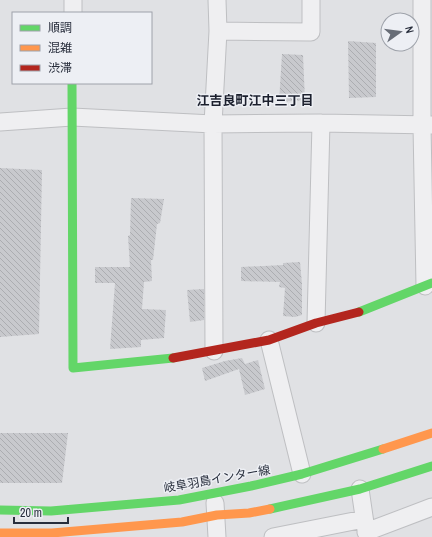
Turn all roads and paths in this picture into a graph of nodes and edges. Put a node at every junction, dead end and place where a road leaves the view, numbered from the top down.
1 (73, 0) edge
2 (217, 0) edge
3 (311, 0) edge
4 (422, 0) edge
5 (73, 12) edge
6 (218, 31) junction
7 (72, 84) edge
8 (72, 117) junction
9 (0, 122) edge
10 (322, 123) junction
11 (213, 124) junction
12 (427, 126) edge
13 (429, 285) edge
14 (316, 323) junction
15 (269, 340) junction
16 (214, 351) junction
17 (432, 433) edge
18 (432, 466) edge
19 (302, 474) junction
20 (360, 489) junction
21 (214, 493) junction
22 (432, 507) edge
23 (0, 510) edge
24 (217, 515) junction
25 (366, 530) edge
26 (0, 533) edge
27 (217, 537) edge
28 (272, 537) edge

1 - 5 street
2 - 6 street
3 - 6 street
4 - 12 street
6 - 11 street
7 - 8 main road
8 - 9 street
8 - 11 street
8 - 16 main road
10 - 11 street
10 - 12 street
10 - 14 street
11 - 16 street
12 - 13 street
13 - 14 main road
14 - 15 main road
15 - 16 main road
15 - 19 street
17 - 19 main road, 岐阜羽島インター線
18 - 20 main road
19 - 21 main road, 岐阜羽島インター線
20 - 24 main road
20 - 25 street
21 - 23 main road, 岐阜羽島インター線
21 - 24 street
22 - 25 street
24 - 26 main road
24 - 27 street
25 - 28 street

